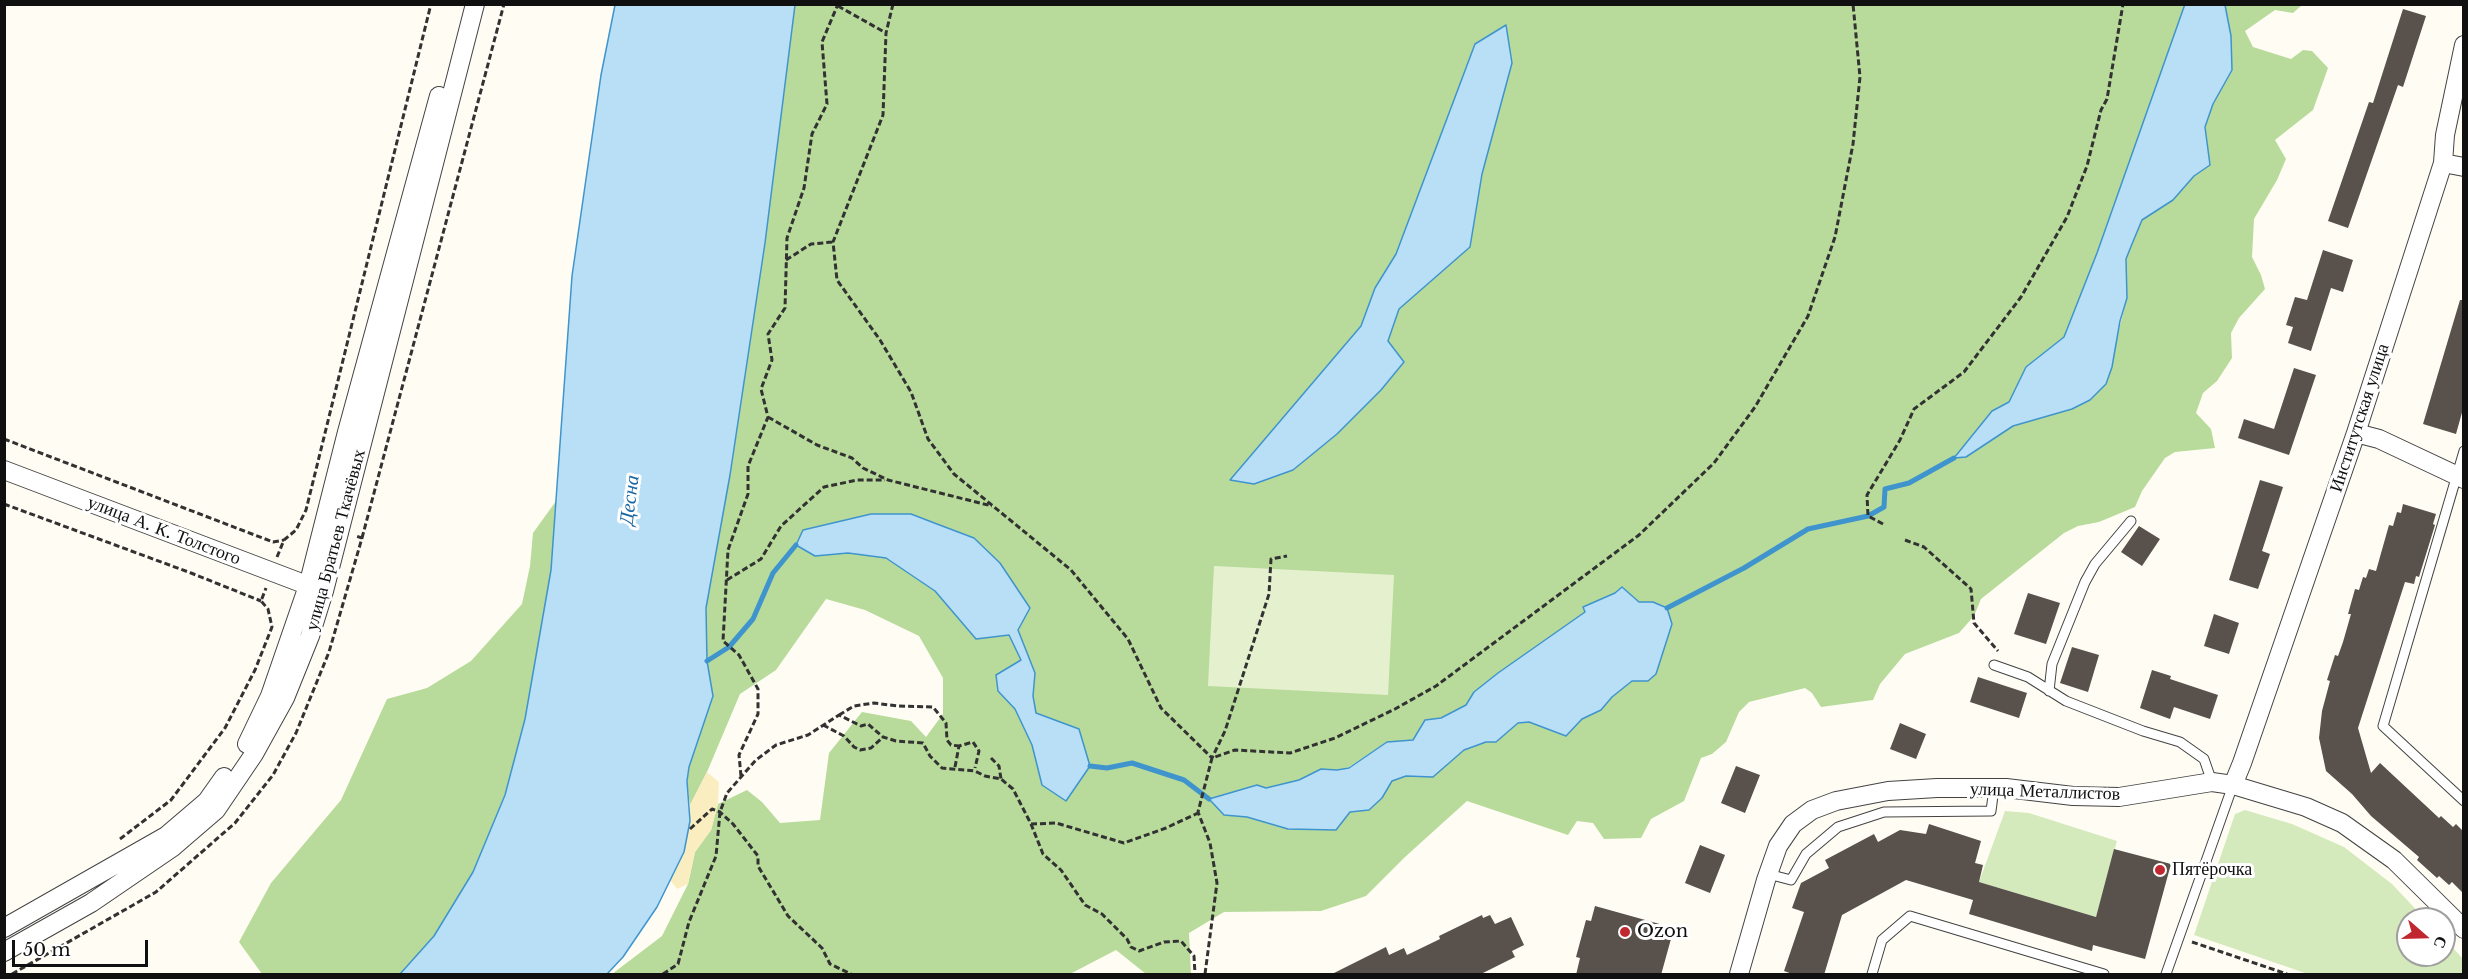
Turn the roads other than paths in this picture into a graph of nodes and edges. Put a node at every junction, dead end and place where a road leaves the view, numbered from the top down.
1 (464, 4) edge
2 (475, 4) edge
3 (2463, 45) edge
4 (2443, 163) junction
5 (2463, 167) edge
6 (2356, 433) junction
7 (2463, 451) edge
8 (4, 470) edge
9 (2460, 477) edge
10 (2130, 521) dead end
11 (316, 589) junction
12 (1995, 664) dead end
13 (2049, 691) junction
14 (2212, 782) junction
15 (2233, 785) junction
16 (1994, 788) junction
17 (2463, 801) edge
18 (1767, 877) junction
19 (4, 928) edge
20 (2463, 929) edge
21 (4, 952) edge
22 (1739, 975) edge
23 (1872, 975) edge
24 (2104, 975) edge
25 (2166, 975) edge

1 - 11 street, улица Братьев Ткачёвых
2 - 11 street, улица Братьев Ткачёвых
3 - 4 street, Институтская улица
4 - 5 street
4 - 6 street, Институтская улица
6 - 9 street
6 - 15 street, Институтская улица
7 - 9 lane
8 - 11 street, улица А. К. Толстого
9 - 17 lane
10 - 13 lane
11 - 19 street, улица Братьев Ткачёвых
11 - 21 street, улица Братьев Ткачёвых
12 - 13 lane
13 - 14 lane
14 - 15 street, улица Металлистов
14 - 16 street, улица Металлистов
15 - 20 street, улица Металлистов
15 - 25 lane
16 - 18 street, улица Металлистов
16 - 18 lane
18 - 22 street, улица Металлистов
23 - 24 lane

